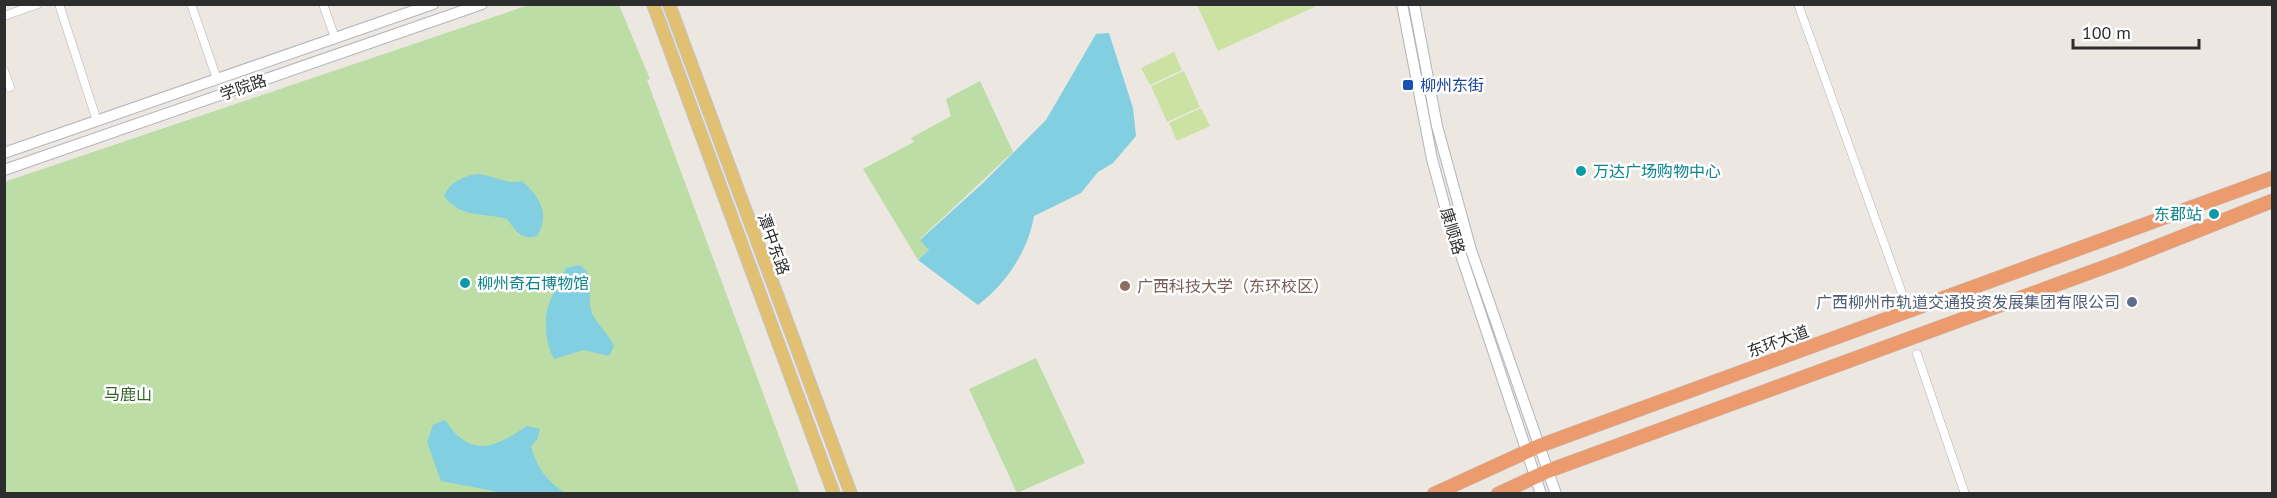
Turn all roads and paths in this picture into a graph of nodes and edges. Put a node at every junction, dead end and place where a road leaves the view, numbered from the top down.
1 (38, 4) edge
2 (59, 4) edge
3 (191, 4) edge
4 (323, 4) edge
5 (433, 4) edge
6 (482, 4) edge
7 (653, 4) edge
8 (669, 4) edge
9 (1402, 4) edge
10 (1414, 4) edge
11 (1798, 4) edge
12 (4, 16) edge
13 (335, 39) junction
14 (4, 71) edge
15 (217, 79) junction
16 (10, 87) dead end
17 (97, 121) junction
18 (4, 153) edge
19 (4, 170) edge
20 (2272, 178) edge
21 (2272, 201) edge
22 (1903, 296) dead end
23 (1917, 354) dead end
24 (1533, 449) junction
25 (1542, 474) junction
26 (834, 494) edge
27 (850, 494) edge
28 (1434, 494) edge
29 (1498, 494) edge
30 (1541, 494) edge
31 (1556, 494) edge
32 (1965, 494) edge

1 - 12 street
2 - 17 street
3 - 15 street
4 - 13 street
5 - 13 main road, 学院路
6 - 19 main road, 学院路
7 - 26 main road, 潭中东路
8 - 27 main road, 潭中东路
9 - 24 main road, 康顺路
10 - 24 main road, 康顺路
11 - 22 street
13 - 15 main road, 学院路
14 - 16 street
15 - 17 main road, 学院路
17 - 18 main road, 学院路
20 - 24 highway, 东环大道
21 - 25 highway
23 - 32 street
24 - 25 main road
24 - 28 highway, 东环大道
25 - 29 highway
25 - 30 main road
25 - 31 main road

